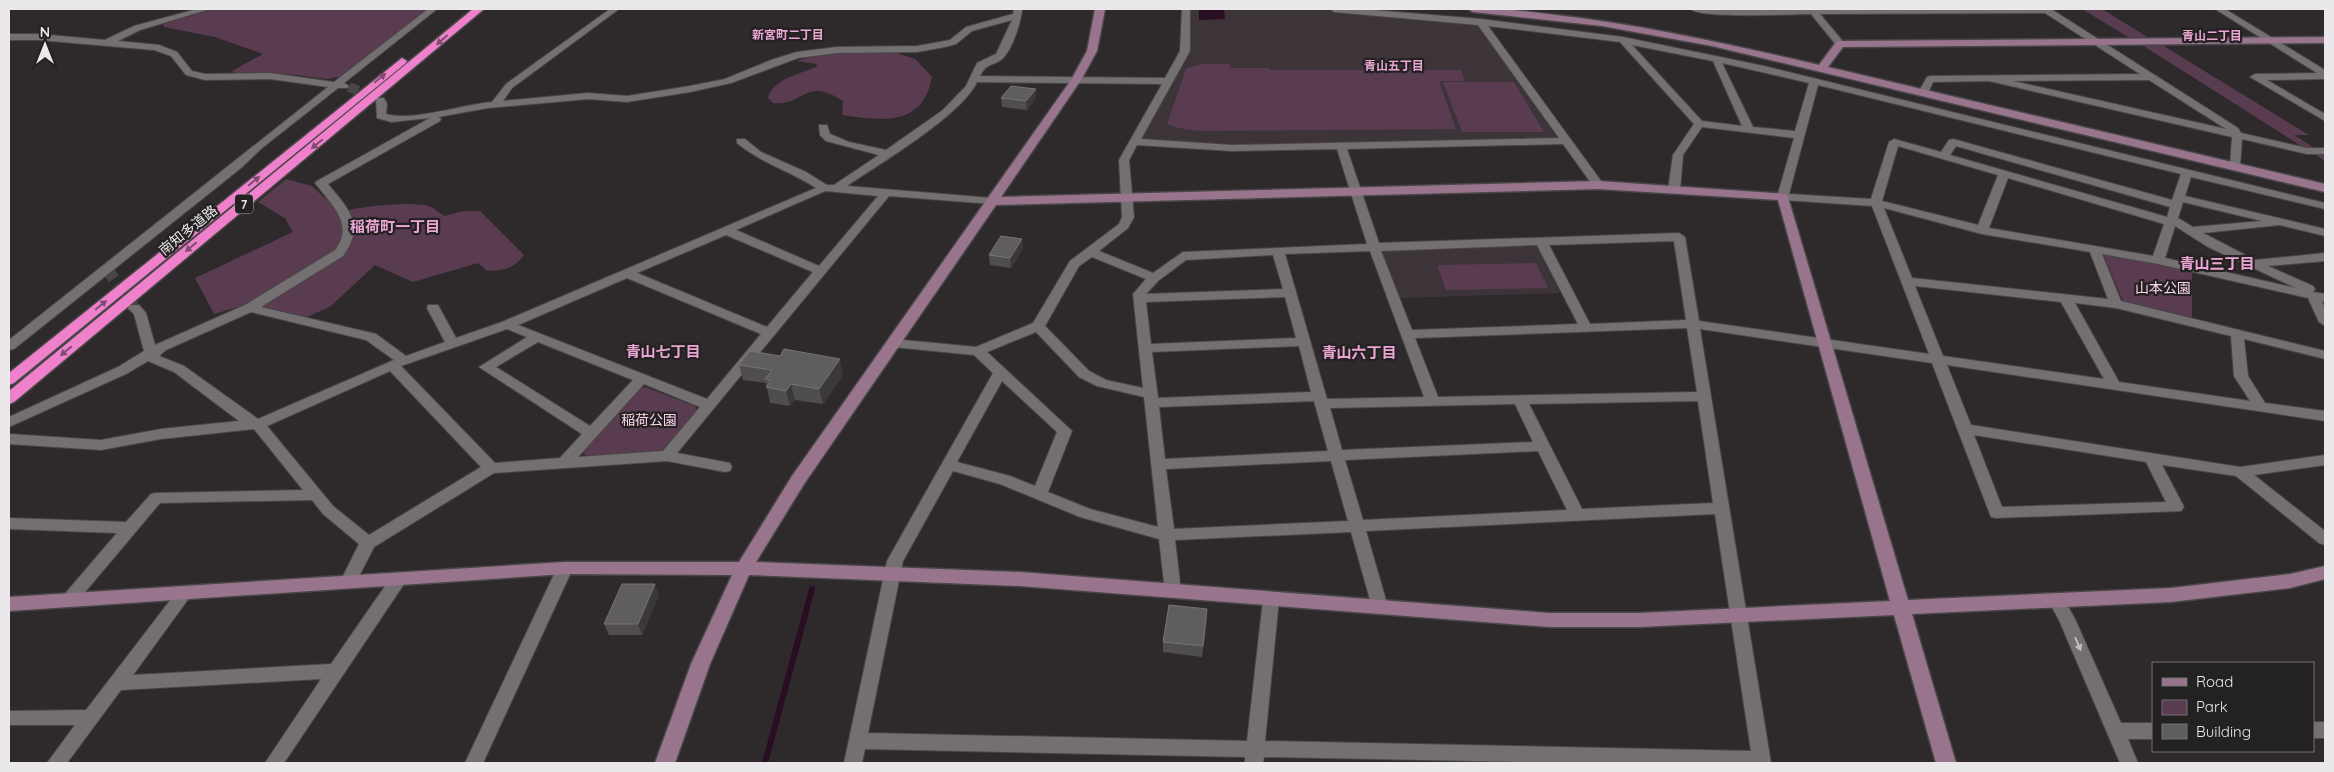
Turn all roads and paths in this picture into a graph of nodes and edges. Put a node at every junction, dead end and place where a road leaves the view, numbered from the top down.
1 (206, 9) edge
2 (433, 9) edge
3 (464, 9) edge
4 (479, 9) edge
5 (615, 9) edge
6 (1100, 9) edge
7 (1186, 9) edge
8 (1334, 9) edge
9 (1473, 9) edge
10 (1477, 9) edge
11 (1695, 9) edge
12 (2045, 9) edge
13 (2219, 9) edge
14 (1812, 10) edge
15 (1018, 12) edge
16 (1481, 22) junction
17 (9, 37) edge
18 (1623, 40) junction
19 (2270, 40) junction
20 (2325, 40) edge
21 (2096, 42) junction
22 (104, 44) junction
23 (1840, 44) junction
24 (1717, 59) junction
25 (1821, 69) junction
26 (2325, 75) edge
27 (2152, 77) junction
28 (974, 79) junction
29 (1991, 79) junction
30 (1076, 80) junction
31 (1169, 81) junction
32 (1814, 82) junction
33 (338, 85) junction
34 (349, 87) tunnel mouth
35 (1923, 94) junction
36 (380, 100) tunnel mouth
37 (495, 105) junction
38 (448, 113) junction
39 (2323, 115) edge
40 (1699, 124) junction
41 (823, 127) dead end
42 (1749, 130) junction
43 (1799, 135) junction
44 (2237, 135) junction
45 (741, 141) dead end
46 (1567, 141) junction
47 (1134, 142) junction
48 (1341, 146) junction
49 (2325, 151) edge
50 (887, 153) junction
51 (1944, 156) junction
52 (2235, 167) junction
53 (2187, 173) junction
54 (2004, 174) junction
55 (1598, 185) junction
56 (2325, 188) edge
57 (830, 189) junction
58 (1674, 190) junction
59 (1355, 192) junction
60 (885, 194) junction
61 (1783, 197) junction
62 (1127, 198) junction
63 (992, 201) junction
64 (2178, 202) junction
65 (1876, 203) junction
66 (2325, 206) edge
67 (2172, 220) junction
68 (2285, 222) junction
69 (1982, 230) junction
70 (727, 231) junction
71 (2190, 231) junction
72 (2325, 232) edge
73 (1541, 241) junction
74 (1374, 247) junction
75 (2094, 248) junction
76 (1278, 251) junction
77 (1091, 252) junction
78 (2325, 257) edge
79 (2158, 260) junction
80 (2254, 263) junction
81 (821, 271) junction
82 (628, 274) junction
83 (1154, 278) junction
84 (1907, 281) junction
85 (1290, 292) junction
86 (2321, 297) edge
87 (1139, 298) junction
88 (2066, 299) junction
89 (2116, 304) junction
90 (134, 308) tunnel mouth
91 (250, 308) junction
92 (433, 308) dead end
93 (2325, 322) edge
94 (1694, 324) junction
95 (507, 325) junction
96 (1038, 326) junction
97 (1586, 328) junction
98 (769, 333) junction
99 (1407, 334) junction
100 (2237, 334) junction
101 (537, 337) junction
102 (1304, 342) junction
103 (893, 343) junction
104 (1824, 343) junction
105 (453, 345) junction
106 (9, 346) edge
107 (1144, 348) junction
108 (978, 351) junction
109 (151, 354) junction
110 (2325, 355) edge
111 (1937, 359) junction
112 (398, 363) junction
113 (1000, 373) junction
114 (641, 379) junction
115 (9, 380) edge
116 (2114, 385) junction
117 (1705, 396) junction
118 (9, 399) edge
119 (1150, 399) junction
120 (1519, 399) junction
121 (1321, 400) junction
122 (1432, 400) junction
123 (709, 405) junction
124 (2260, 406) junction
125 (2325, 416) edge
126 (9, 422) edge
127 (258, 424) junction
128 (1966, 429) junction
129 (591, 434) junction
130 (9, 439) edge
131 (1542, 446) junction
132 (668, 456) junction
133 (1336, 456) junction
134 (2151, 458) junction
135 (2325, 460) edge
136 (564, 463) junction
137 (1158, 464) junction
138 (948, 465) junction
139 (725, 467) dead end
140 (491, 468) junction
141 (2240, 472) junction
142 (1039, 494) junction
143 (316, 495) junction
144 (1722, 508) junction
145 (1577, 514) junction
146 (9, 523) edge
147 (1356, 525) junction
148 (130, 528) junction
149 (1166, 535) junction
150 (2325, 539) edge
151 (368, 543) junction
152 (565, 568) junction
153 (744, 568) junction
154 (2325, 573) edge
155 (891, 574) junction
156 (398, 580) junction
157 (348, 582) junction
158 (1173, 590) junction
159 (184, 594) junction
160 (69, 600) junction
161 (1272, 600) junction
162 (2056, 600) junction
163 (9, 604) edge
164 (1900, 607) junction
165 (1380, 608) junction
166 (1740, 616) junction
167 (334, 671) junction
168 (116, 683) junction
169 (90, 717) junction
170 (9, 718) edge
171 (2116, 731) junction
172 (2152, 731) edge
173 (857, 741) junction
174 (1255, 756) edge
175 (1762, 761) edge
176 (56, 763) edge
177 (274, 763) edge
178 (474, 763) edge
179 (666, 763) edge
180 (852, 763) edge
181 (1946, 763) edge
182 (2129, 763) edge

1 - 22 street
2 - 33 street
115 -> 3 highway, 南知多道路 / 7
4 -> 118 highway, 南知多道路 / 7
5 - 37 street
6 - 30 street
7 - 31 street
8 - 16 street
9 - 10 street
10 - 25 street
11 - 14 street
12 - 14 street
12 - 21 street
13 - 19 street
14 - 23 street
15 - 28 street
15 - 37 street
16 - 18 street
16 - 46 street
17 - 22 street
18 - 24 street
18 - 40 street
19 - 20 street
19 - 21 street
19 - 26 street
21 - 23 street
21 - 27 street
22 - 33 street
23 - 25 street
24 - 32 street
24 - 42 street
25 - 35 street
26 - 39 street
27 - 29 street
27 - 44 street
28 - 30 street
28 - 50 street
29 - 35 street
29 - 44 street
30 - 31 street
30 - 63 street
31 - 47 street
32 - 43 street
32 - 53 street
33 - 34 street
33 - 106 street
35 - 52 street
36 - 38 street
37 - 38 street
38 - 91 street
40 - 42 street
40 - 58 street
41 - 50 street
42 - 43 street
43 - 61 street
44 - 49 street
44 - 52 street
45 - 57 street
46 - 48 street
46 - 55 street
47 - 48 street
47 - 62 street
48 - 59 street
50 - 57 street
51 - 54 street
51 - 64 street
51 - 65 street
52 - 56 street
53 - 64 street
53 - 66 street
54 - 67 street
54 - 69 street
55 - 58 street
55 - 59 street
57 - 60 street
57 - 70 street
58 - 61 street
59 - 62 street
59 - 74 street
60 - 63 street
60 - 81 street
61 - 65 street
61 - 104 street
62 - 63 street
62 - 77 street
63 - 103 street
64 - 67 street
64 - 68 street
65 - 69 street
65 - 84 street
67 - 71 street
67 - 79 street
68 - 71 street
68 - 72 street
69 - 75 street
70 - 81 street
70 - 82 street
71 - 80 street
73 - 74 street
73 - 94 street
73 - 97 street
74 - 76 street
74 - 99 street
75 - 79 street
75 - 89 street
76 - 83 street
76 - 85 street
77 - 83 street
77 - 96 street
78 - 80 street
79 - 86 street
80 - 86 street
81 - 98 street
82 - 95 street
82 - 98 street
83 - 87 street
84 - 88 street
84 - 111 street
85 - 87 street
85 - 102 street
86 - 93 street
87 - 107 street
88 - 89 street
88 - 116 street
89 - 100 street
90 - 109 street
91 - 109 street
91 - 112 street
92 - 105 street
94 - 97 street
94 - 104 street
94 - 117 street
95 - 101 street
95 - 105 street
96 - 108 street
96 - 119 street
97 - 99 street
98 - 123 street
99 - 122 street
100 - 110 street
100 - 124 street
101 - 114 street
101 - 129 street
102 - 107 street
102 - 121 street
103 - 108 street
103 - 153 street
104 - 111 street
104 - 164 street
105 - 112 street
107 - 119 street
108 - 113 street
109 - 126 street
109 - 127 street
111 - 116 street
111 - 128 street
112 - 127 street
112 - 140 street
113 - 138 street
113 - 142 street
114 - 123 street
114 - 129 street
116 - 124 street
117 - 120 street
117 - 144 street
119 - 121 street
119 - 137 street
120 - 122 street
120 - 131 street
121 - 122 street
121 - 133 street
123 - 132 street
124 - 125 street
127 - 130 street
127 - 143 street
128 - 134 street
128 - 134 street
129 - 136 street
131 - 133 street
131 - 145 street
132 - 136 street
132 - 139 street
133 - 137 street
133 - 147 street
134 - 141 street
135 - 141 street
136 - 140 street
137 - 149 street
138 - 142 street
138 - 155 street
140 - 151 street
141 - 150 street
142 - 149 street
143 - 148 street
143 - 151 street
144 - 145 street
144 - 166 street
145 - 147 street
146 - 148 street
147 - 149 street
147 - 165 street
148 - 160 street
149 - 158 street
151 - 157 street
152 - 153 street
152 - 156 street
152 - 178 street
153 - 155 street
153 - 179 street
154 - 162 street
155 - 158 street
155 - 173 street
156 - 157 street
156 - 167 street
157 - 159 street
158 - 161 street
159 - 160 street
159 - 168 street
160 - 163 street
161 - 165 street
161 - 174 street
162 - 164 street
162 -> 171 street
164 - 166 street
164 - 181 street
165 - 166 street
166 - 175 street
167 - 168 street
167 - 177 street
168 - 169 street
169 - 170 street
169 - 176 street
171 - 172 street
171 - 182 street
173 - 174 street
173 - 180 street
174 - 175 street

